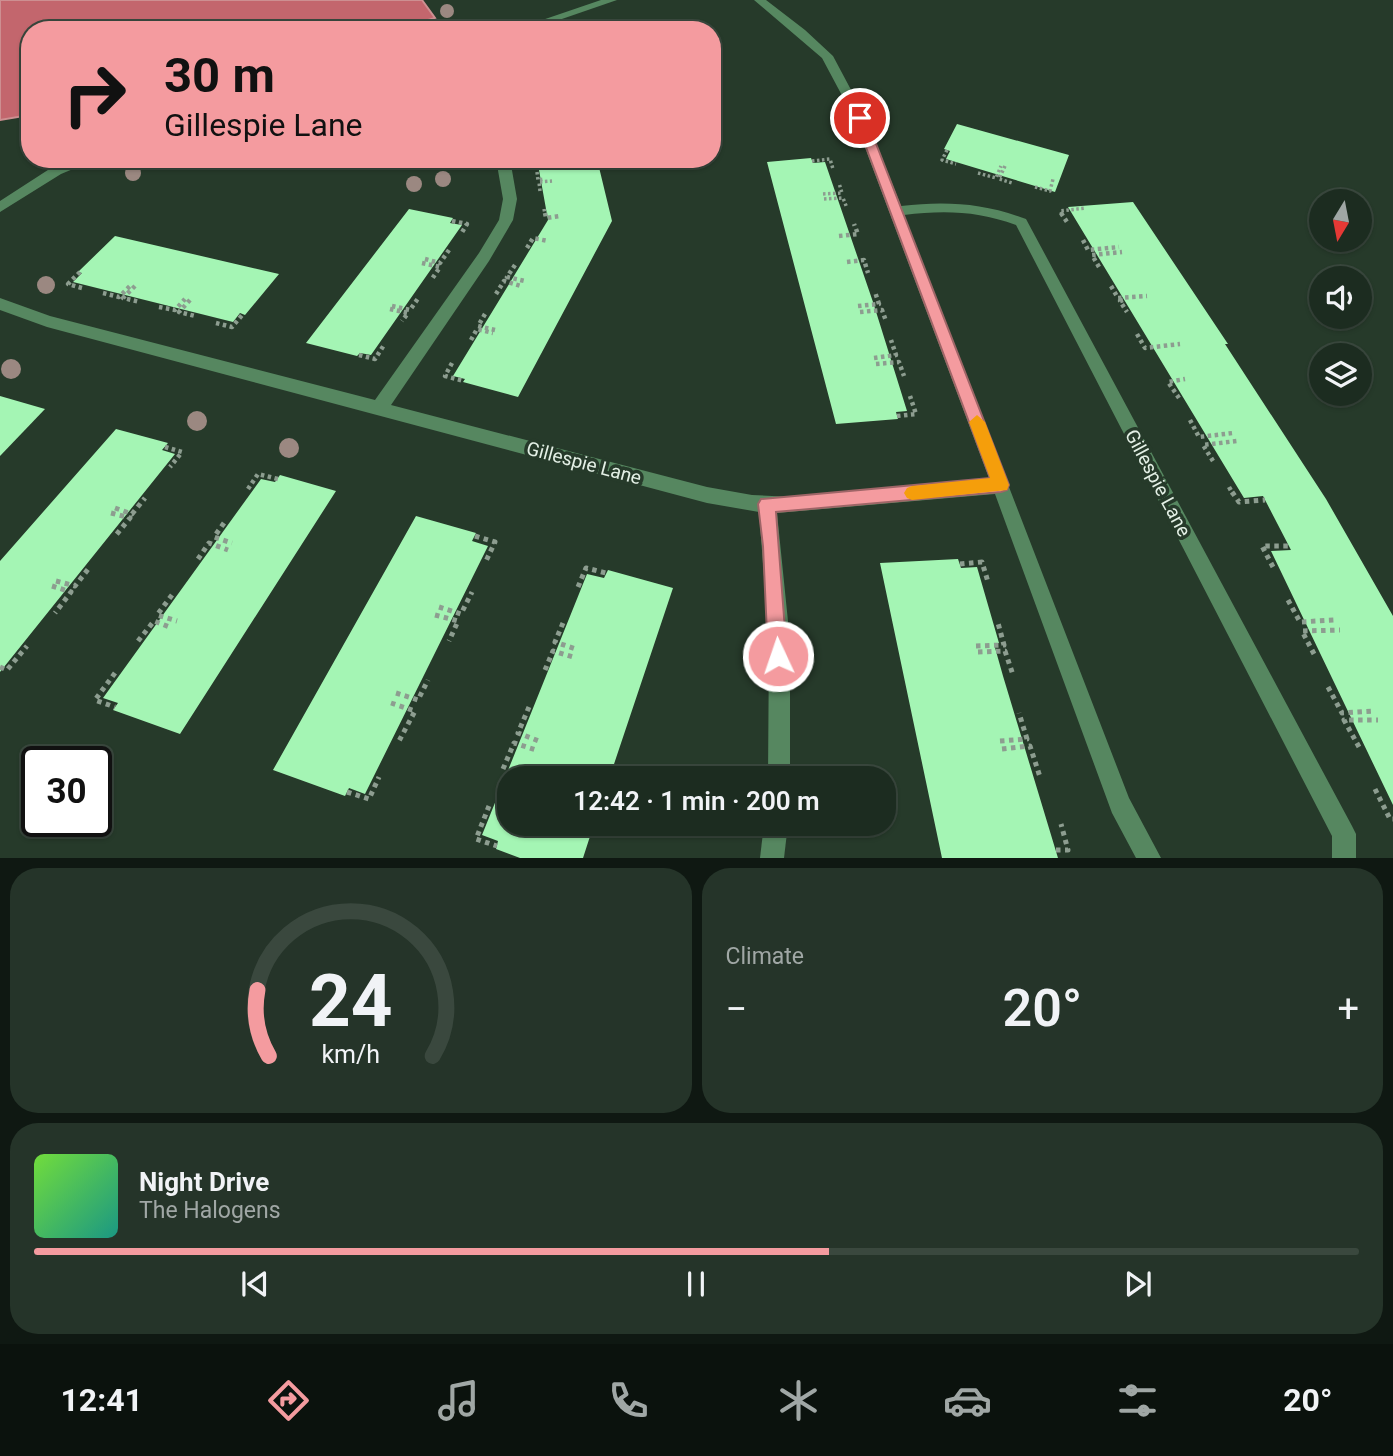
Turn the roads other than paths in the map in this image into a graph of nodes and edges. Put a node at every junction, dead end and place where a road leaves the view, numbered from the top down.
1 (612, 0) edge
2 (759, 0) edge
3 (546, 21) edge
4 (65, 168) edge
5 (505, 168) edge
6 (0, 207) edge
7 (898, 211) junction
8 (0, 304) edge
9 (379, 408) junction
10 (1001, 485) junction
11 (767, 504) junction
12 (779, 766) edge
13 (775, 836) edge
14 (772, 858) edge
15 (1149, 858) edge
16 (1344, 858) edge

1 - 3 street
2 - 7 street
4 - 6 street
5 - 9 street
7 - 10 street
7 - 16 street, Gillespie Lane
8 - 9 street, Gillespie Lane
9 - 11 street, Gillespie Lane
10 - 11 street, Gillespie Lane
10 - 15 street
11 - 12 street
13 - 14 street

